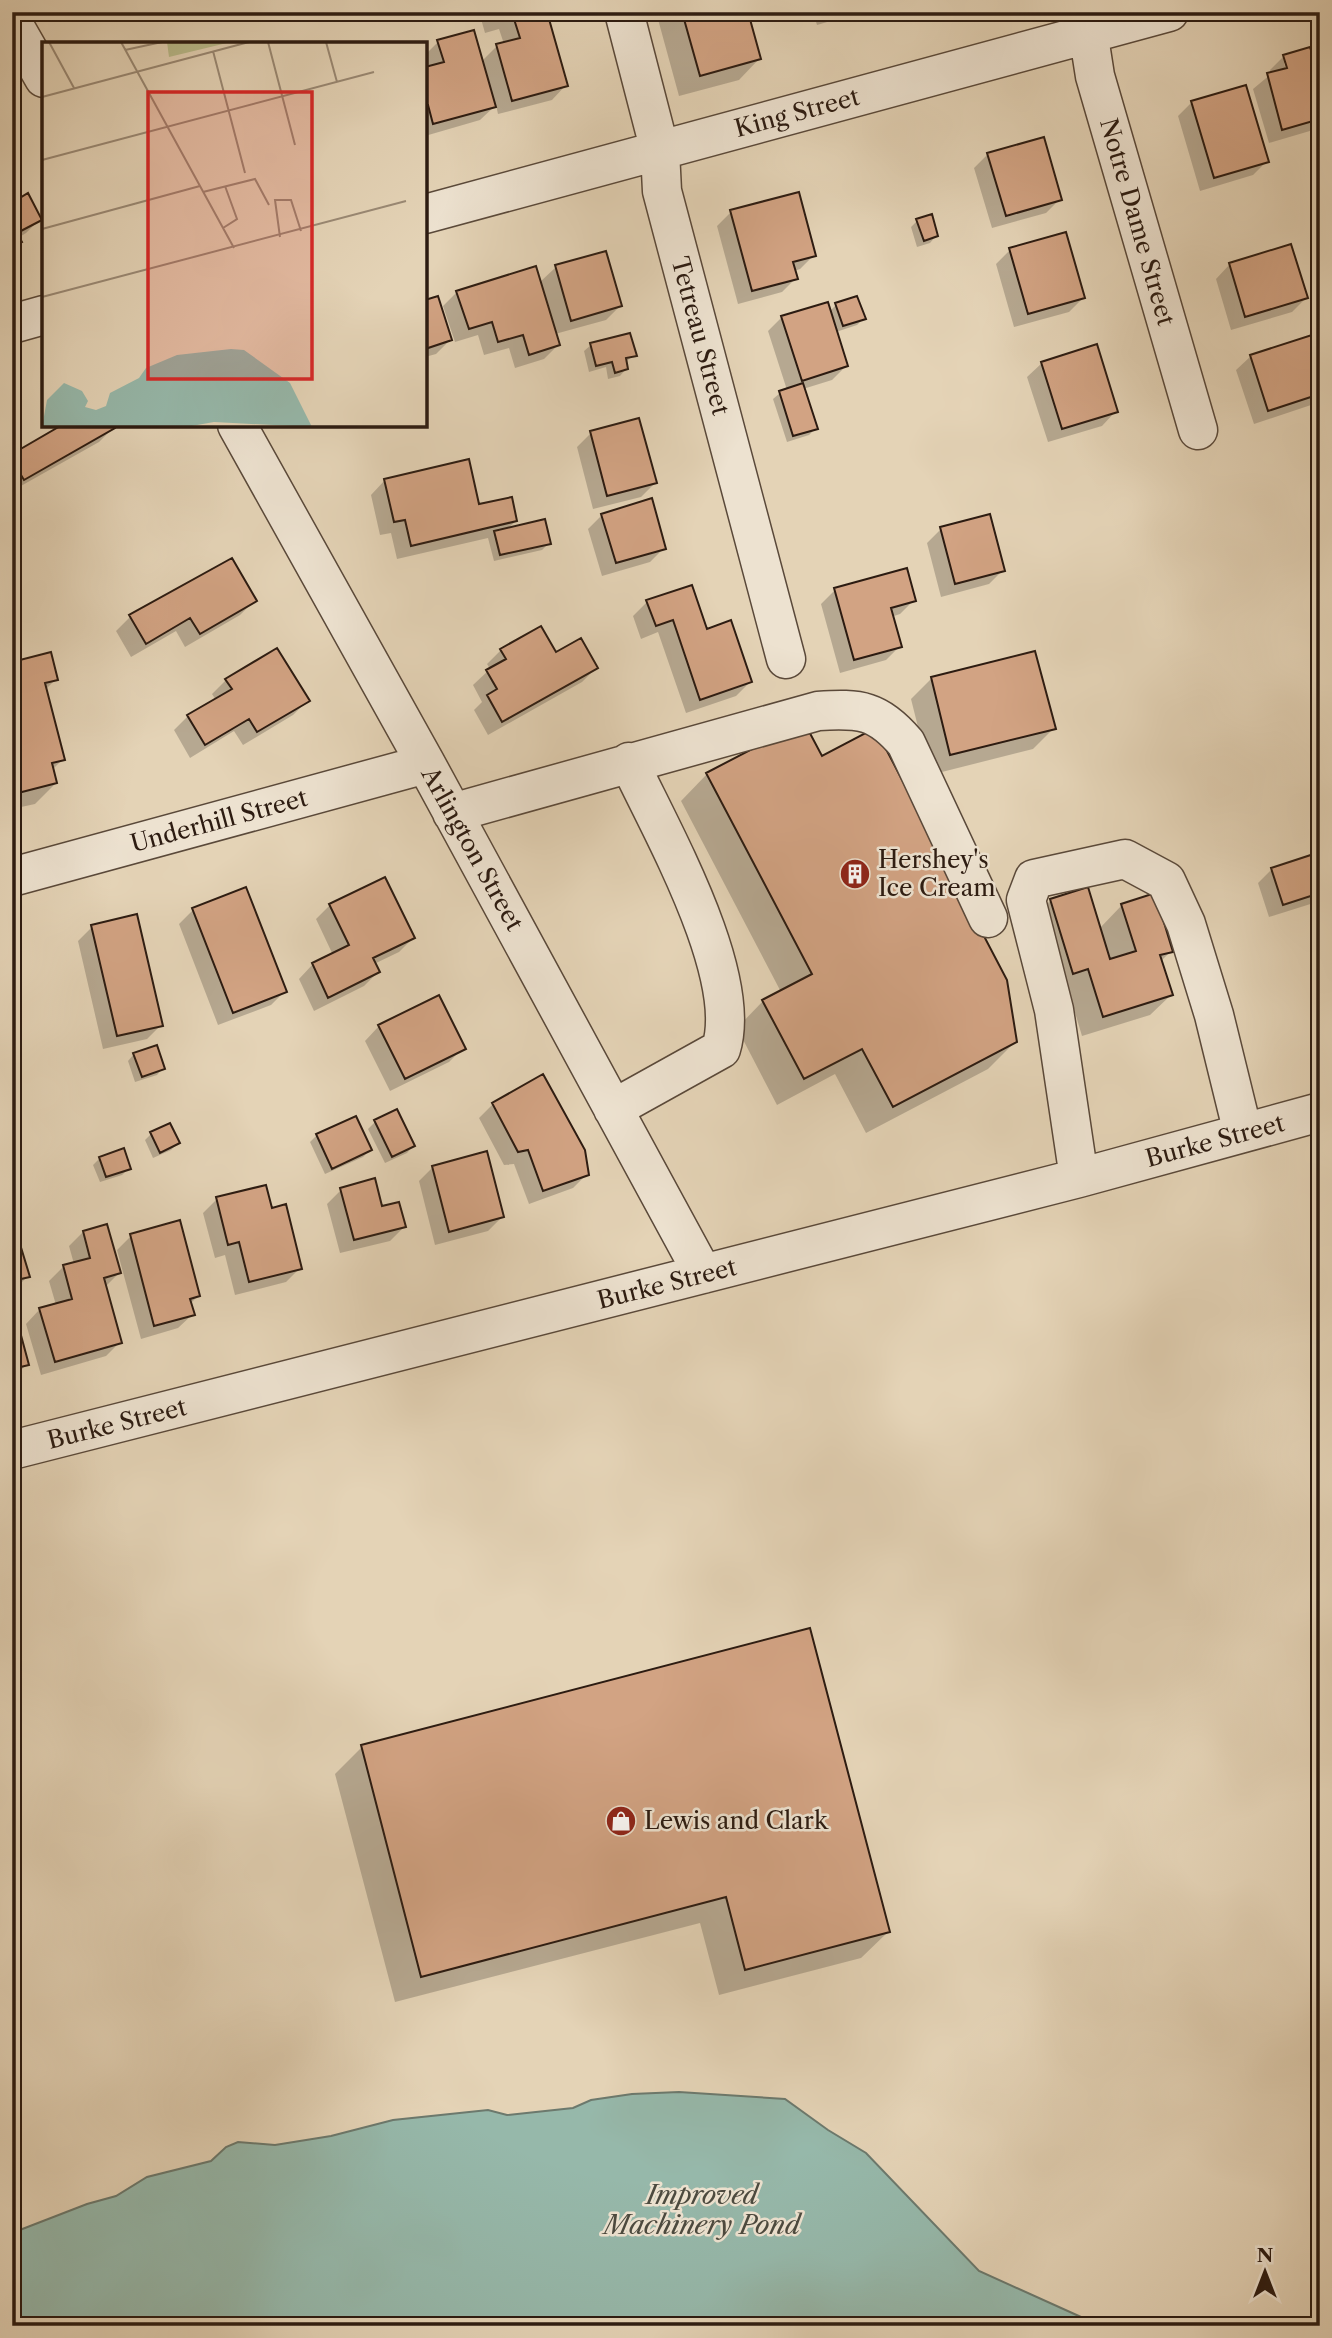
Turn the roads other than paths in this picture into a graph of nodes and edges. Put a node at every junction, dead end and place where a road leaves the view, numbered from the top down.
1 (624, 12) edge
2 (1170, 12) edge
3 (12, 22) edge
4 (1087, 23) edge
5 (42, 74) edge
6 (660, 151) junction
7 (427, 213) edge
8 (42, 316) edge
9 (12, 324) edge
10 (238, 427) edge
11 (1198, 430) dead end
12 (786, 659) dead end
13 (629, 762) junction
14 (426, 765) junction
15 (452, 813) junction
16 (12, 877) edge
17 (988, 918) dead end
18 (614, 1109) junction
19 (1320, 1112) edge
20 (1243, 1133) junction
21 (1079, 1178) junction
22 (703, 1275) junction
23 (12, 1450) edge

1 - 6 street, Tetreau Street
2 - 4 street, King Street
3 - 5 street
4 - 6 street, King Street
4 - 11 street, Notre Dame Street
6 - 7 street, King Street
6 - 12 street, Tetreau Street
8 - 9 street
10 - 14 street, Arlington Street
13 - 15 street
13 - 17 street
13 - 18 street
14 - 15 street, Arlington Street
14 - 16 street, Underhill Street
15 - 18 street, Arlington Street
18 - 22 street, Arlington Street
19 - 20 street, Burke Street
20 - 21 street, Burke Street
20 - 21 street
21 - 22 street, Burke Street
22 - 23 street, Burke Street

